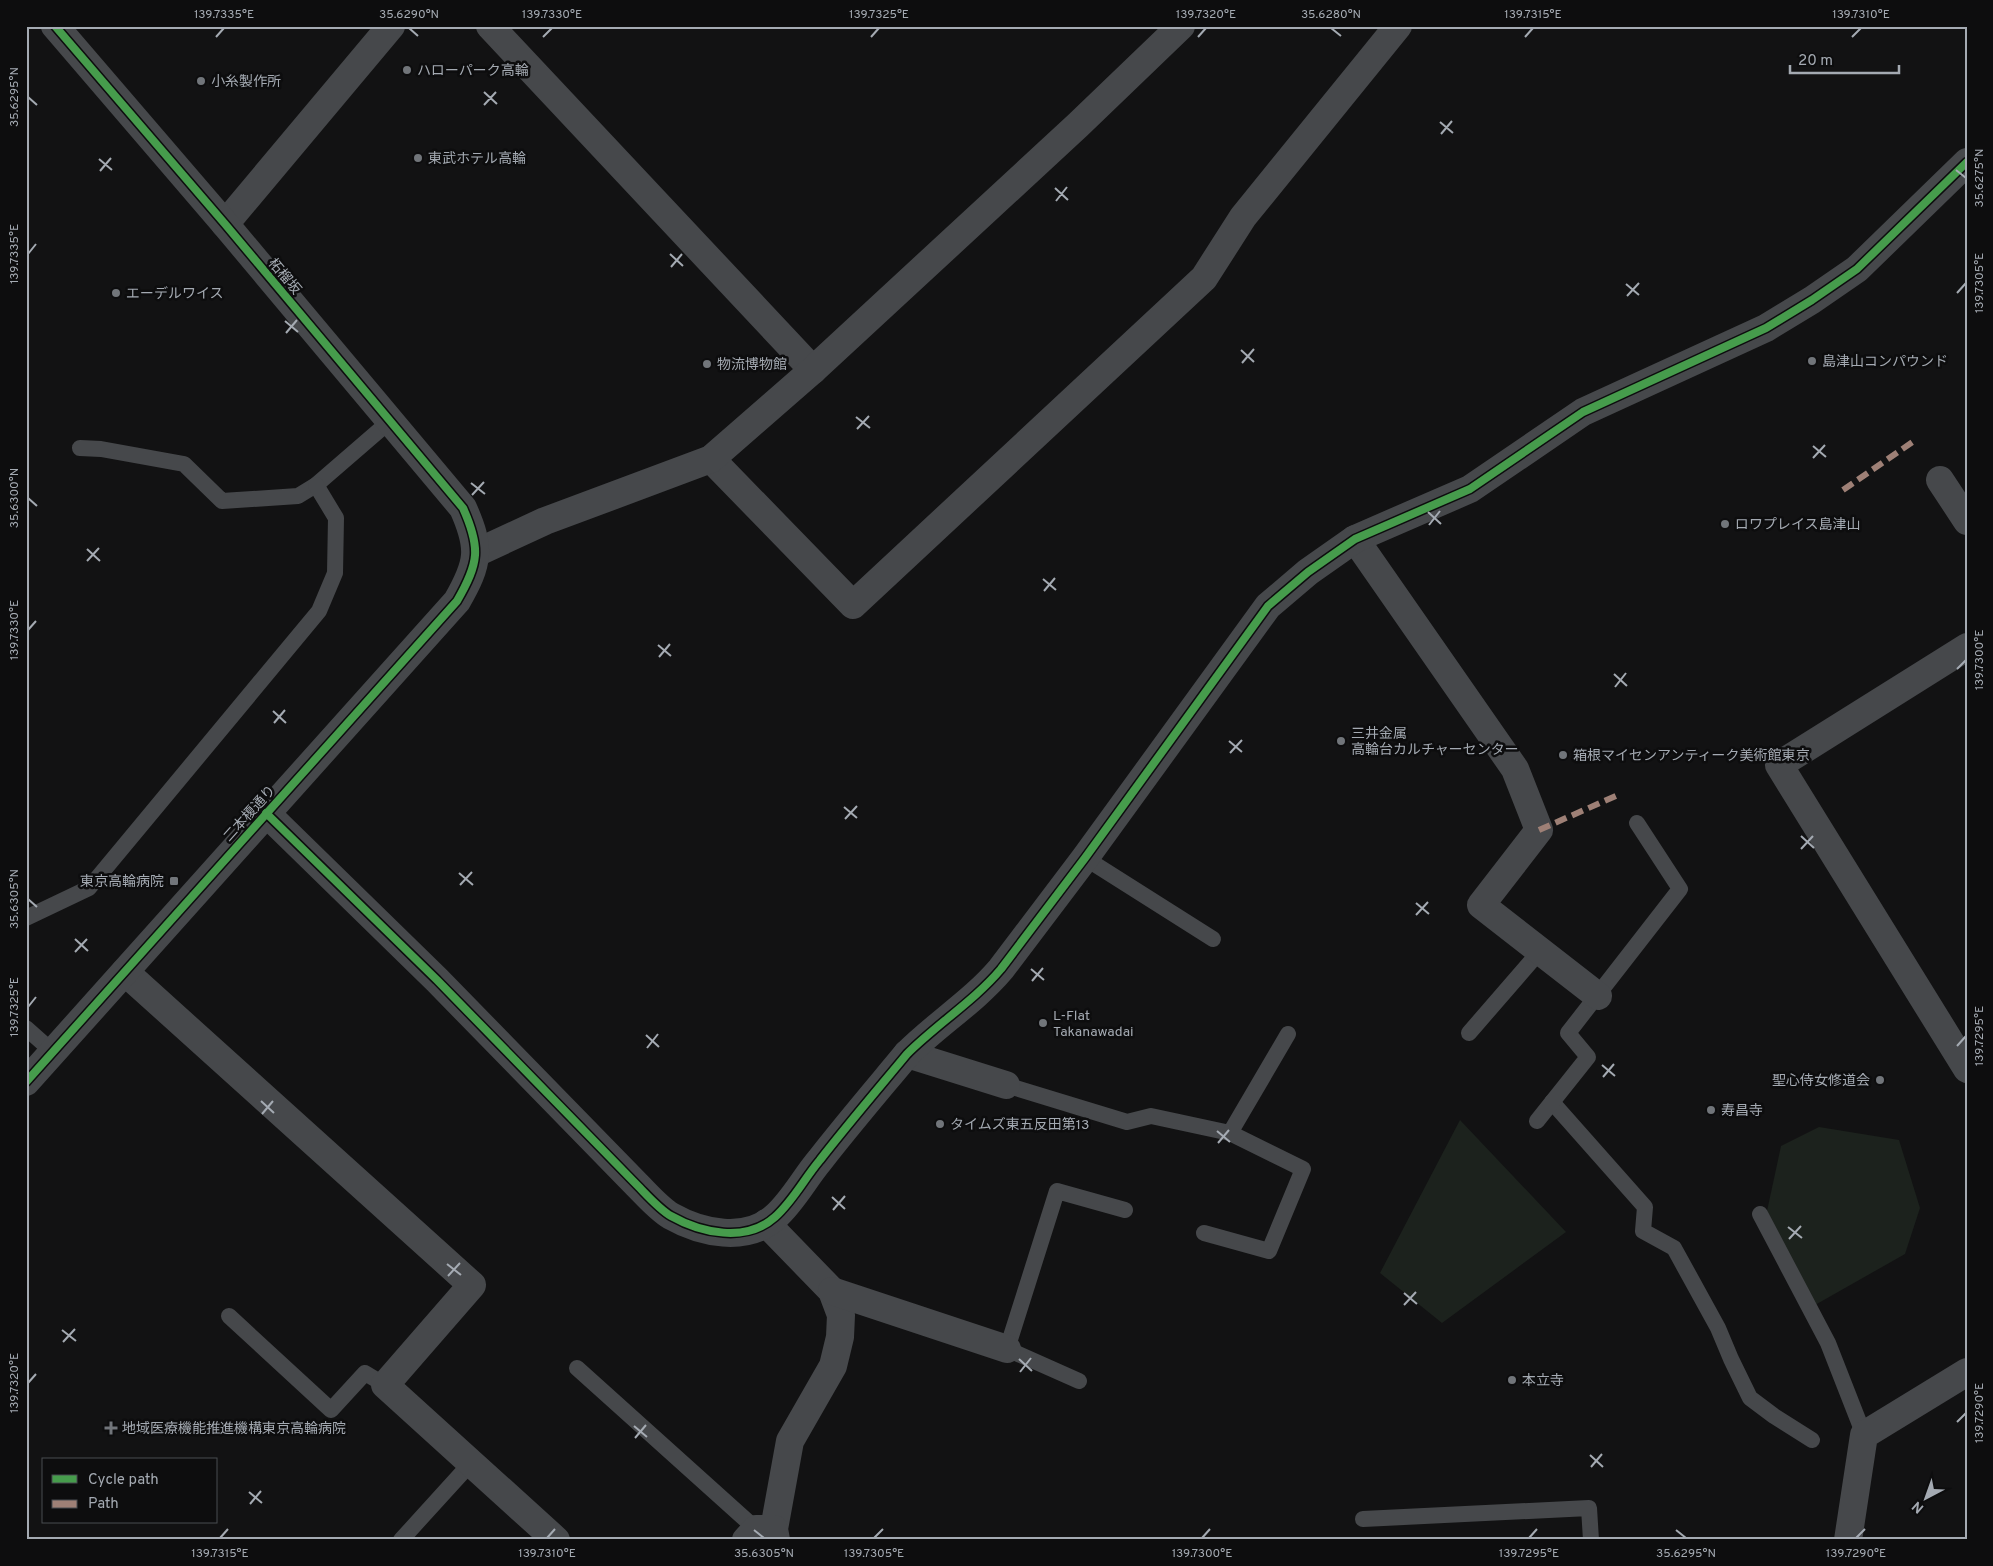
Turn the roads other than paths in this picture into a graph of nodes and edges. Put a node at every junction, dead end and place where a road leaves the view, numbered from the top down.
1 (55, 26) edge
2 (391, 26) edge
3 (490, 26) edge
4 (1180, 26) edge
5 (1398, 26) edge
6 (1967, 162) edge
7 (225, 224) junction
8 (812, 370) junction
9 (390, 421) junction
10 (80, 448) dead end
11 (711, 458) junction
12 (1940, 480) dead end
13 (316, 485) junction
14 (1967, 521) edge
15 (1355, 540) junction
16 (476, 552) junction
17 (1967, 647) edge
18 (266, 813) junction
19 (1637, 823) dead end
20 (1085, 858) junction
21 (26, 918) edge
22 (1213, 939) dead end
23 (1540, 951) junction
24 (125, 972) junction
25 (1598, 996) junction
26 (26, 1028) edge
27 (1288, 1034) dead end
28 (1469, 1034) dead end
29 (53, 1052) junction
30 (907, 1054) junction
31 (1967, 1069) edge
32 (26, 1082) edge
33 (1006, 1085) joint
34 (1552, 1102) junction
35 (1537, 1121) dead end
36 (1230, 1133) junction
37 (1125, 1210) dead end
38 (1760, 1214) dead end
39 (766, 1223) junction
40 (1204, 1233) dead end
41 (832, 1291) junction
42 (228, 1316) dead end
43 (1007, 1350) junction
44 (577, 1368) dead end
45 (1967, 1372) edge
46 (1080, 1381) dead end
47 (384, 1384) junction
48 (1864, 1435) junction
49 (1812, 1440) dead end
50 (471, 1463) junction
51 (1363, 1519) dead end
52 (763, 1534) edge
53 (401, 1540) edge
54 (556, 1540) edge
55 (1591, 1540) edge
56 (1848, 1540) edge

1 - 7 street, 柘榴坂
2 - 7 street
3 - 8 street
4 - 8 street
5 - 11 street
6 - 15 street
7 - 9 street, 柘榴坂
8 - 11 street
9 - 13 lane
9 - 16 street, 柘榴坂
10 - 13 lane
11 - 16 street
12 - 14 street
13 - 21 lane
15 - 20 street
15 - 23 street
16 - 18 street, 二本榎通り
17 - 31 street
18 - 24 street, 二本榎通り
18 - 39 street
19 - 25 lane
20 - 22 lane
20 - 30 street
23 - 25 street
23 - 28 lane
24 - 29 street, 二本榎通り
24 - 47 street
25 - 34 lane
26 - 29 lane
27 - 36 lane
29 - 32 street, 二本榎通り
30 - 33 street
30 - 39 street
33 - 36 lane
34 - 35 lane
34 - 49 lane
36 - 40 lane
37 - 43 lane
38 - 48 lane
39 - 41 street
41 - 43 street
41 - 52 street
42 - 47 lane
43 - 46 lane
44 - 52 lane
45 - 48 street
47 - 50 street
48 - 56 street
50 - 53 lane
50 - 54 street
51 - 55 lane

